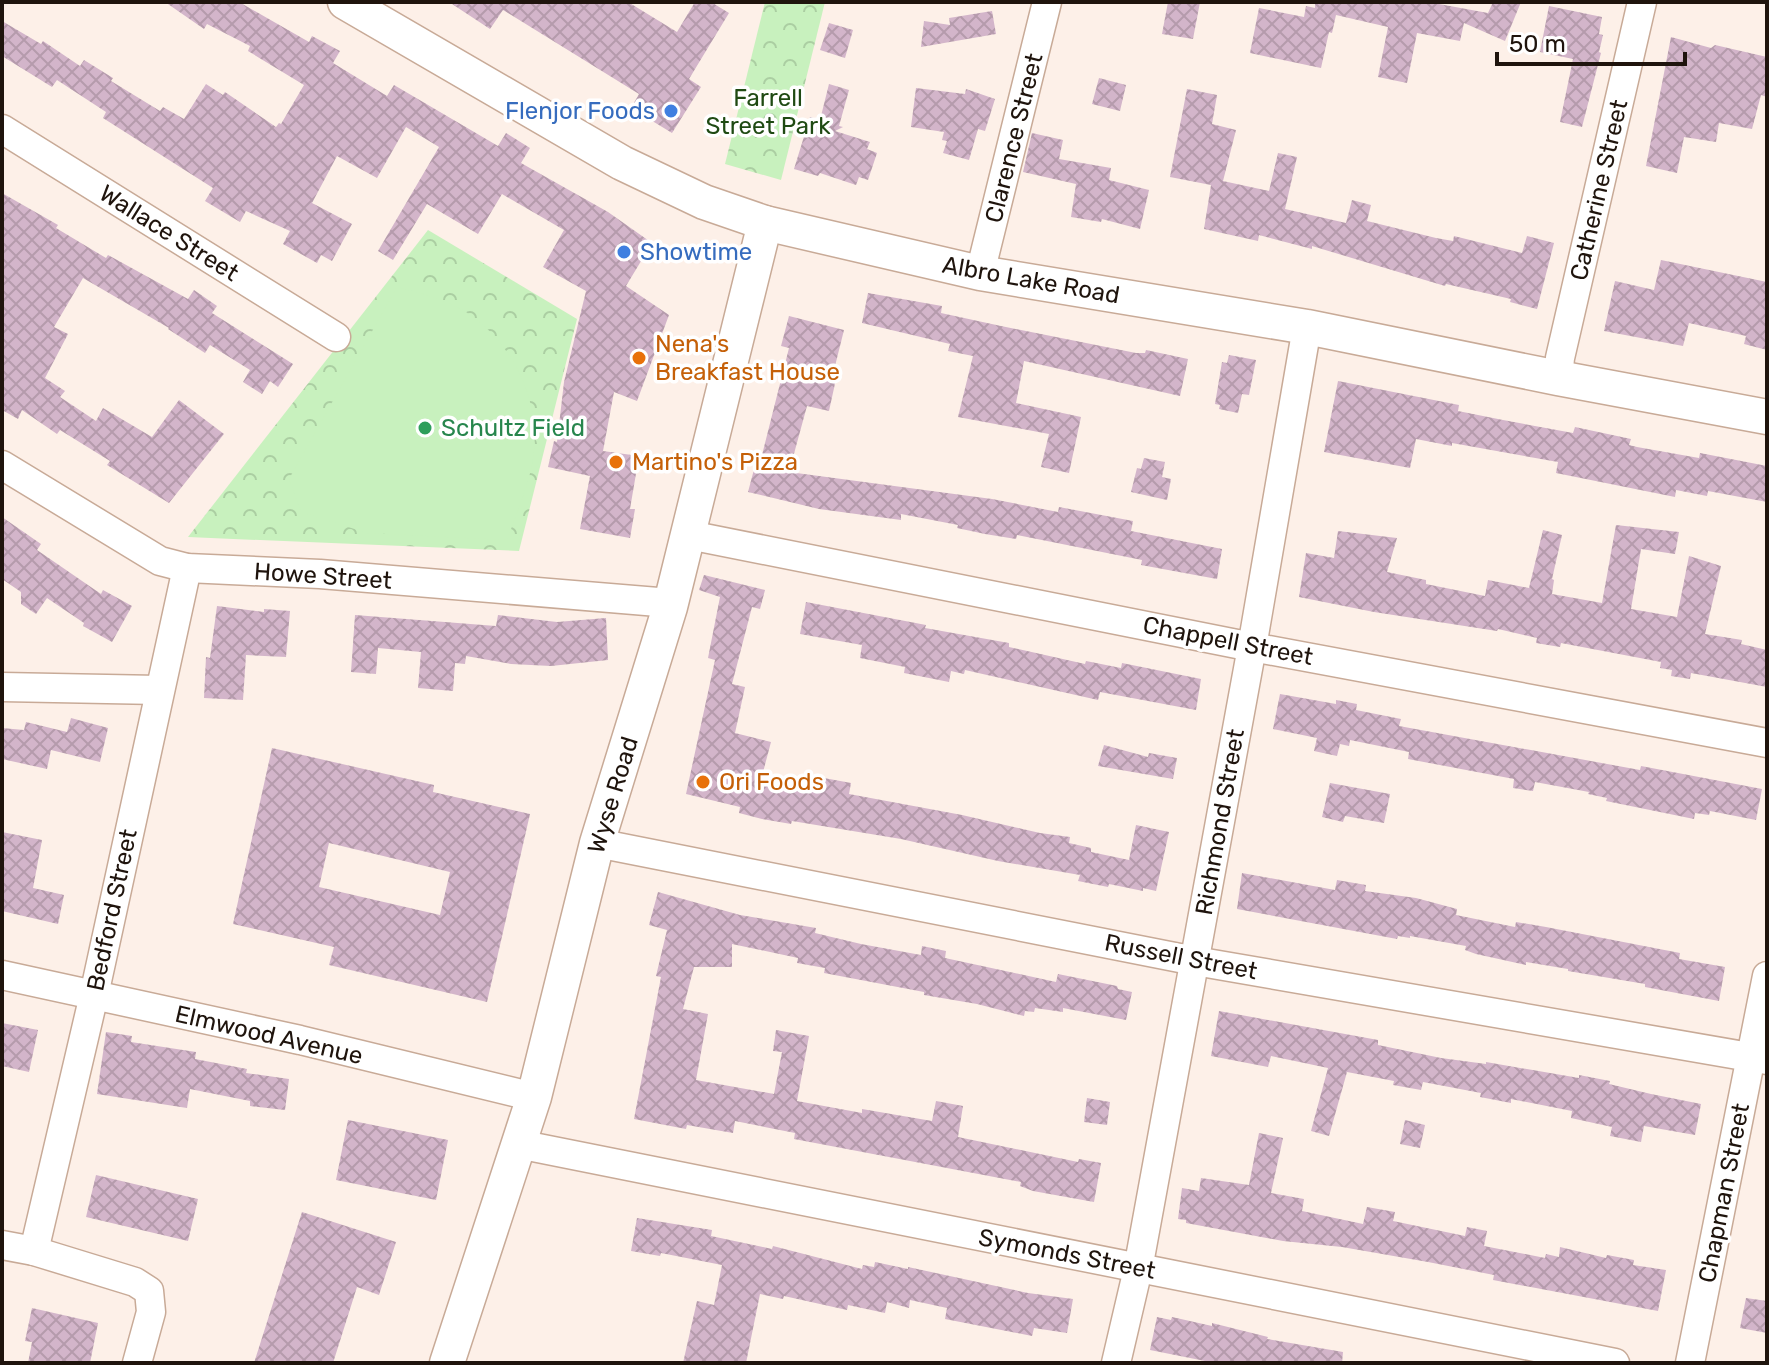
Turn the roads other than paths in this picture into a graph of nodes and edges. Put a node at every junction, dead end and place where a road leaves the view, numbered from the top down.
1 (345, 2) edge
2 (1047, 2) edge
3 (1642, 2) edge
4 (2, 129) edge
5 (765, 223) junction
6 (980, 273) junction
7 (1307, 327) junction
8 (336, 337) dead end
9 (1558, 378) junction
10 (1767, 417) edge
11 (2, 465) edge
12 (689, 535) junction
13 (187, 568) junction
14 (670, 607) junction
15 (1252, 647) junction
16 (2, 687) edge
17 (159, 690) junction
18 (1767, 743) edge
19 (597, 843) junction
20 (1195, 961) junction
21 (2, 975) edge
22 (1767, 976) edge
23 (94, 995) junction
24 (1759, 1058) edge
25 (534, 1097) junction
26 (518, 1144) junction
27 (2, 1245) edge
28 (34, 1251) junction
29 (1138, 1269) junction
30 (137, 1363) edge
31 (447, 1363) edge
32 (1116, 1363) edge
33 (1615, 1363) edge
34 (1690, 1363) edge

1 - 5 main road, Albro Lake Road
2 - 6 street, Clarence Street
3 - 9 street, Catherine Street
4 - 8 street, Wallace Street
5 - 6 main road, Albro Lake Road
5 - 12 main road, Wyse Road
6 - 7 main road, Albro Lake Road
7 - 9 main road, Albro Lake Road
7 - 15 street, Richmond Street
9 - 10 main road, Albro Lake Road
11 - 13 street, Howe Street
12 - 14 main road, Wyse Road
12 - 15 street, Chappell Street
13 - 14 street, Howe Street
13 - 17 street, Bedford Street
14 - 19 main road, Wyse Road
15 - 18 street, Chappell Street
15 - 20 street, Richmond Street
16 - 17 street
17 - 23 street, Bedford Street
19 - 20 street, Russell Street
19 - 25 main road, Wyse Road
20 - 24 street, Russell Street
20 - 29 street, Richmond Street
21 - 23 street, Elmwood Avenue
22 - 24 street, Chapman Street
23 - 25 street, Elmwood Avenue
23 - 28 street, Bedford Street
24 - 34 street, Chapman Street
25 - 26 main road, Wyse Road
26 - 29 street, Symonds Street
26 - 31 main road, Wyse Road
27 - 28 street
28 - 30 street
29 - 32 street, Richmond Street
29 - 33 street, Symonds Street

